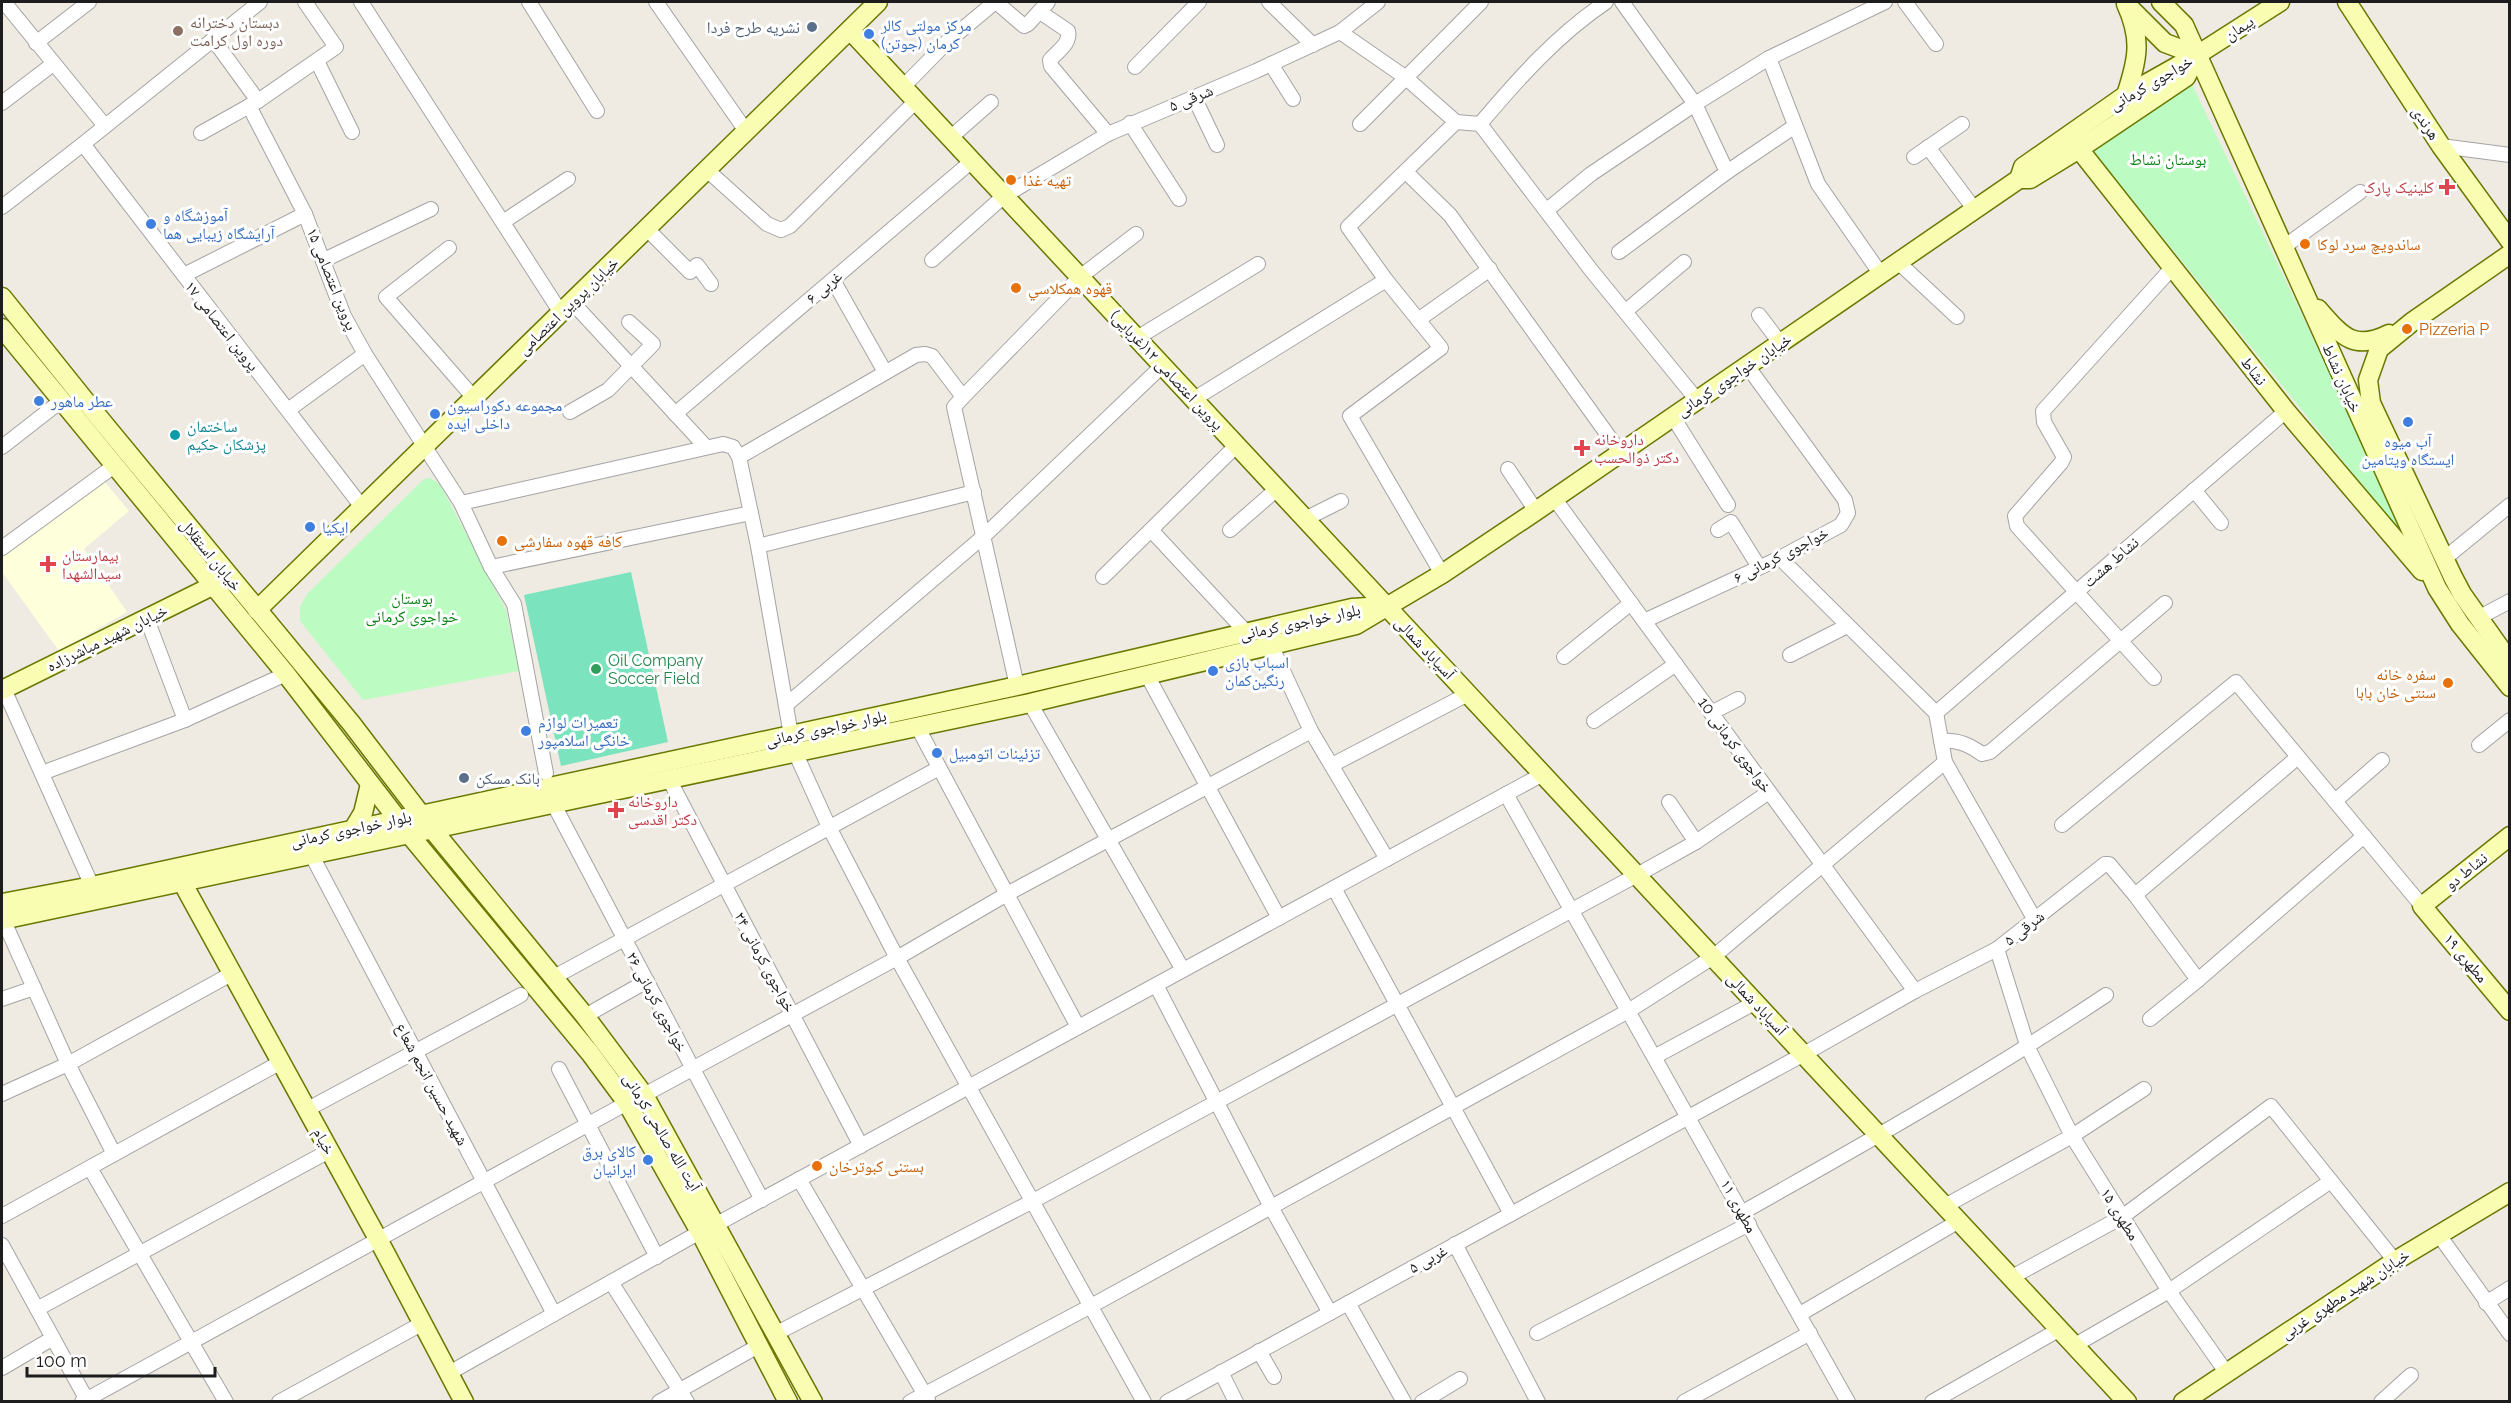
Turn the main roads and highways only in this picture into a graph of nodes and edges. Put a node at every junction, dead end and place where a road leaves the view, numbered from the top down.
1 (878, 2) edge
2 (2161, 2) edge
3 (2280, 2) edge
4 (2347, 2) edge
5 (2125, 3) edge
6 (850, 30) junction
7 (2197, 55) junction
8 (2126, 95) junction
9 (2079, 149) junction
10 (2019, 179) junction
11 (2510, 241) edge
12 (2510, 254) edge
13 (2307, 296) junction
14 (2, 297) edge
15 (2412, 322) junction
16 (2, 328) edge
17 (212, 586) junction
18 (2437, 588) junction
19 (1386, 606) junction
20 (257, 610) junction
21 (2510, 662) edge
22 (2510, 687) edge
23 (3, 690) edge
24 (351, 723) junction
25 (333, 736) junction
26 (793, 744) junction
27 (370, 784) junction
28 (420, 814) junction
29 (397, 819) junction
30 (354, 828) junction
31 (432, 829) junction
32 (409, 834) junction
33 (2510, 836) edge
34 (182, 882) junction
35 (2422, 906) joint
36 (2, 914) edge
37 (522, 939) junction
38 (507, 951) junction
39 (2510, 1011) edge
40 (2510, 1192) edge
41 (708, 1228) junction
42 (464, 1401) edge
43 (788, 1401) edge
44 (813, 1401) edge
45 (2127, 1401) edge
46 (2183, 1401) edge

1 - 6 main road, خیابان پروین اعتصامی
2 - 7 main road, خیابان نشاط
3 - 7 main road, پیمان
4 - 11 main road, هرندی
5 - 7 main road
5 - 8 main road
6 - 19 main road, پروین اعتصامی ۱۲(غربایی)
6 - 20 main road, خیابان پروین اعتصامی
7 - 8 main road, خواجوی کرمانی
7 - 9 main road, خواجوی کرمانی
7 - 13 main road, خیابان نشاط
8 - 10 main road, خواجوی کرمانی
9 - 10 main road, خواجوی کرمانی
9 - 18 main road, نشاط
10 - 19 main road, خیابان خواجوی کرمانی
12 - 15 main road
13 - 15 main road
13 - 18 main road, خیابان نشاط
14 - 20 main road, خیابان استقلال
15 - 21 main road
16 - 17 main road, خیابان استقلال
17 - 23 main road, خیابان شهید مباشرزاده
17 - 25 main road, خیابان استقلال
18 - 22 main road, خیابان نشاط
19 - 26 main road, بلوار خواجوی کرمانی
19 - 26 main road, بلوار خواجوی کرمانی
19 - 45 main road, آسیاباد شمالی
20 - 24 main road, خیابان استقلال
24 - 25 main road
24 - 28 main road, خیابان استقلال
25 - 27 main road, خیابان استقلال
26 - 28 main road, بلوار خواجوی کرمانی
26 - 31 main road, بلوار خواجوی کرمانی
27 - 29 main road, خیابان استقلال
27 - 30 main road
28 - 29 main road, بلوار خواجوی کرمانی
28 - 31 main road, خیابان استقلال
29 - 30 main road, بلوار خواجوی کرمانی
29 - 32 main road, خیابان استقلال
30 - 36 main road, بلوار خواجوی کرمانی
31 - 32 main road, بلوار خواجوی کرمانی
31 - 37 main road, آیت الله صالحی کرمانی
32 - 34 main road, بلوار خواجوی کرمانی
32 - 38 main road, آیت الله صالحی کرمانی
33 - 35 main road, نشاط دو
34 - 36 main road, بلوار خواجوی کرمانی
34 - 42 main road, خیام
35 - 39 main road, مطهری ۱۹
37 - 38 main road
37 - 41 main road, آیت الله صالحی کرمانی
38 - 41 main road, آیت الله صالحی کرمانی
40 - 46 main road, خیابان شهید مطهری غربی
41 - 43 main road, آیت الله صالحی کرمانی
41 - 44 main road, آیت الله صالحی کرمانی

